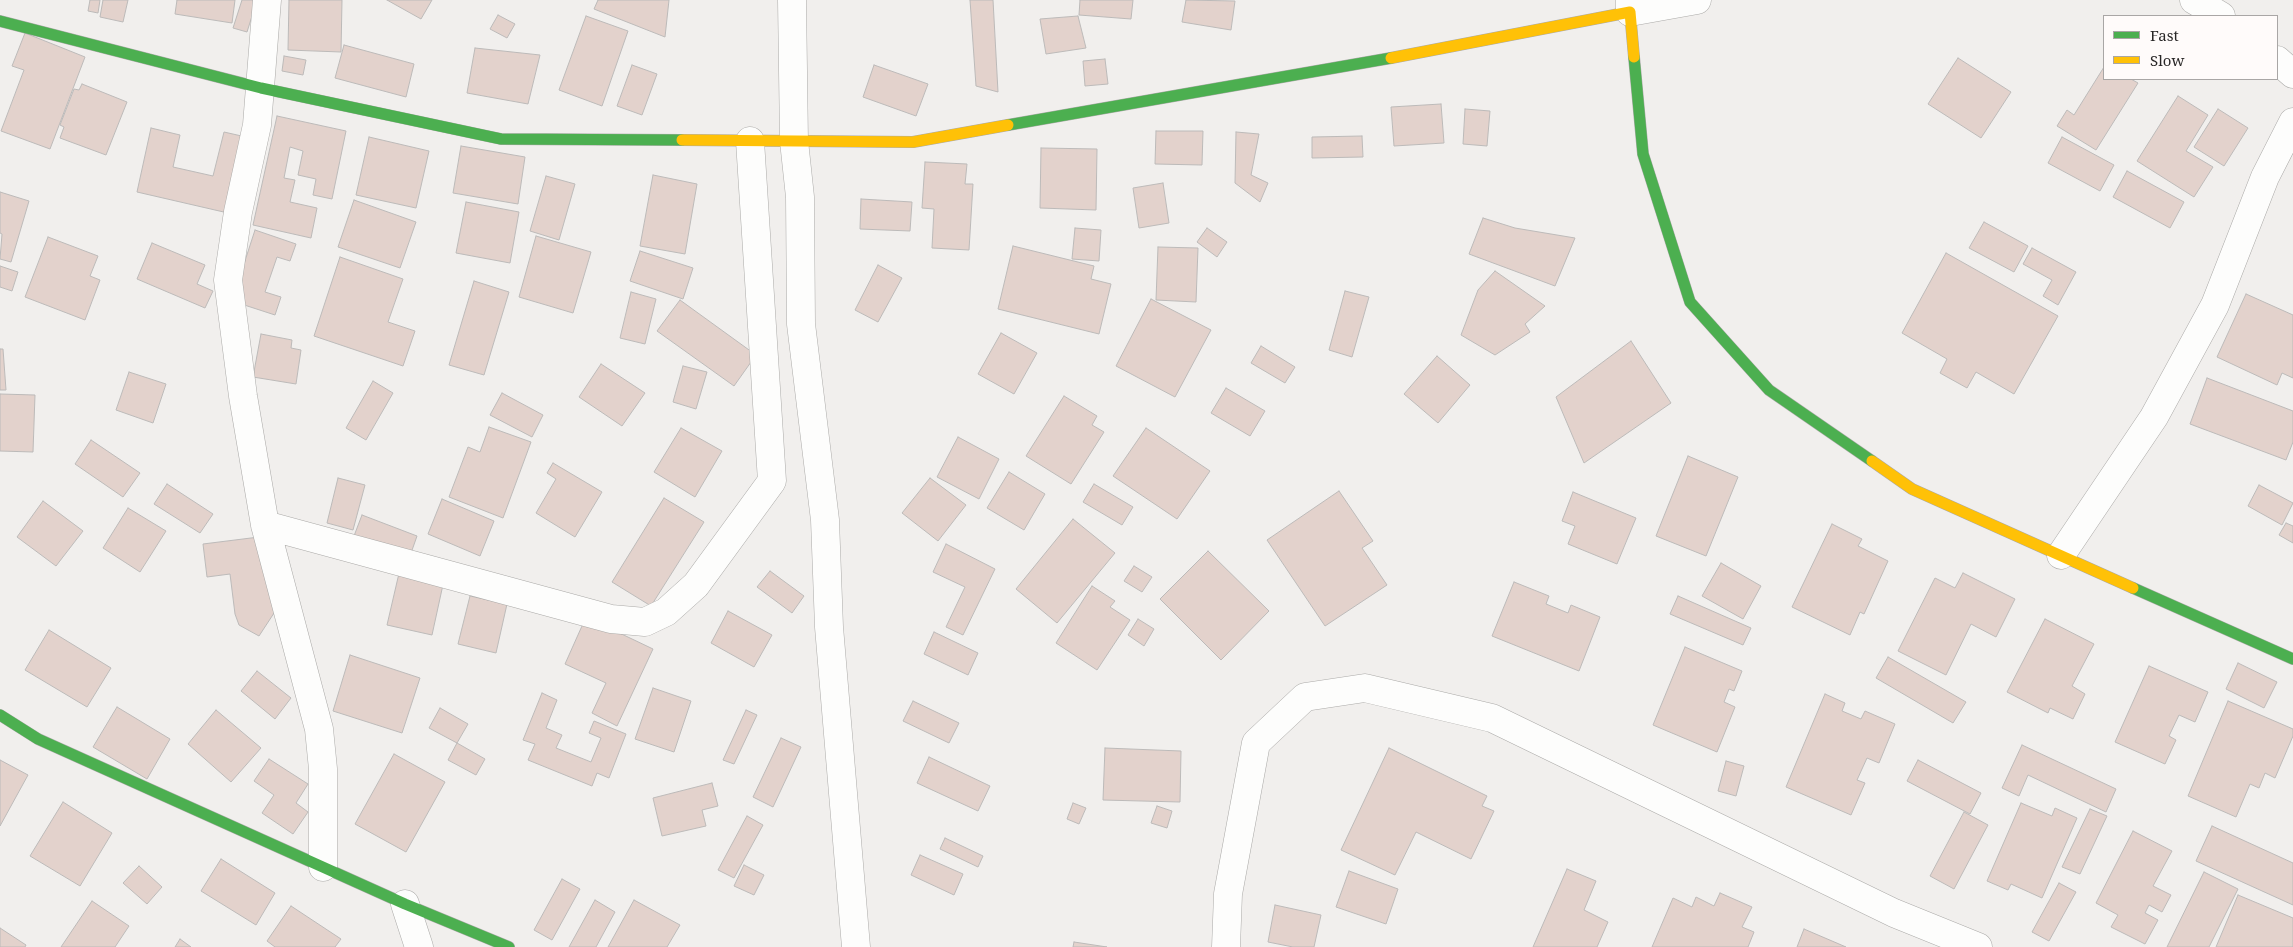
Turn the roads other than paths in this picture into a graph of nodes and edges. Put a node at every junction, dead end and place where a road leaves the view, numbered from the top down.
1 (267, 0) edge
2 (792, 0) edge
3 (1697, 0) edge
4 (2194, 0) edge
5 (1630, 6) edge
6 (2219, 15) edge
7 (0, 21) edge
8 (2278, 61) edge
9 (2293, 74) edge
10 (261, 88) junction
11 (2293, 122) edge
12 (750, 141) junction
13 (794, 141) junction
14 (265, 525) junction
15 (2061, 555) junction
16 (2293, 659) edge
17 (0, 715) edge
18 (323, 867) junction
19 (405, 904) junction
20 (419, 947) edge
21 (509, 947) edge
22 (856, 947) edge
23 (1226, 947) edge
24 (1978, 947) edge

1 - 10 street
2 - 13 street
3 - 5 street
4 - 6 street
5 - 13 street
5 - 15 street
7 - 10 street
8 - 9 street
10 - 12 street
10 - 14 street
11 - 15 street
12 - 13 street
12 - 14 street
13 - 22 street
14 - 18 street
15 - 16 street
17 - 18 street
18 - 19 street
19 - 20 street
19 - 21 street
23 - 24 street

